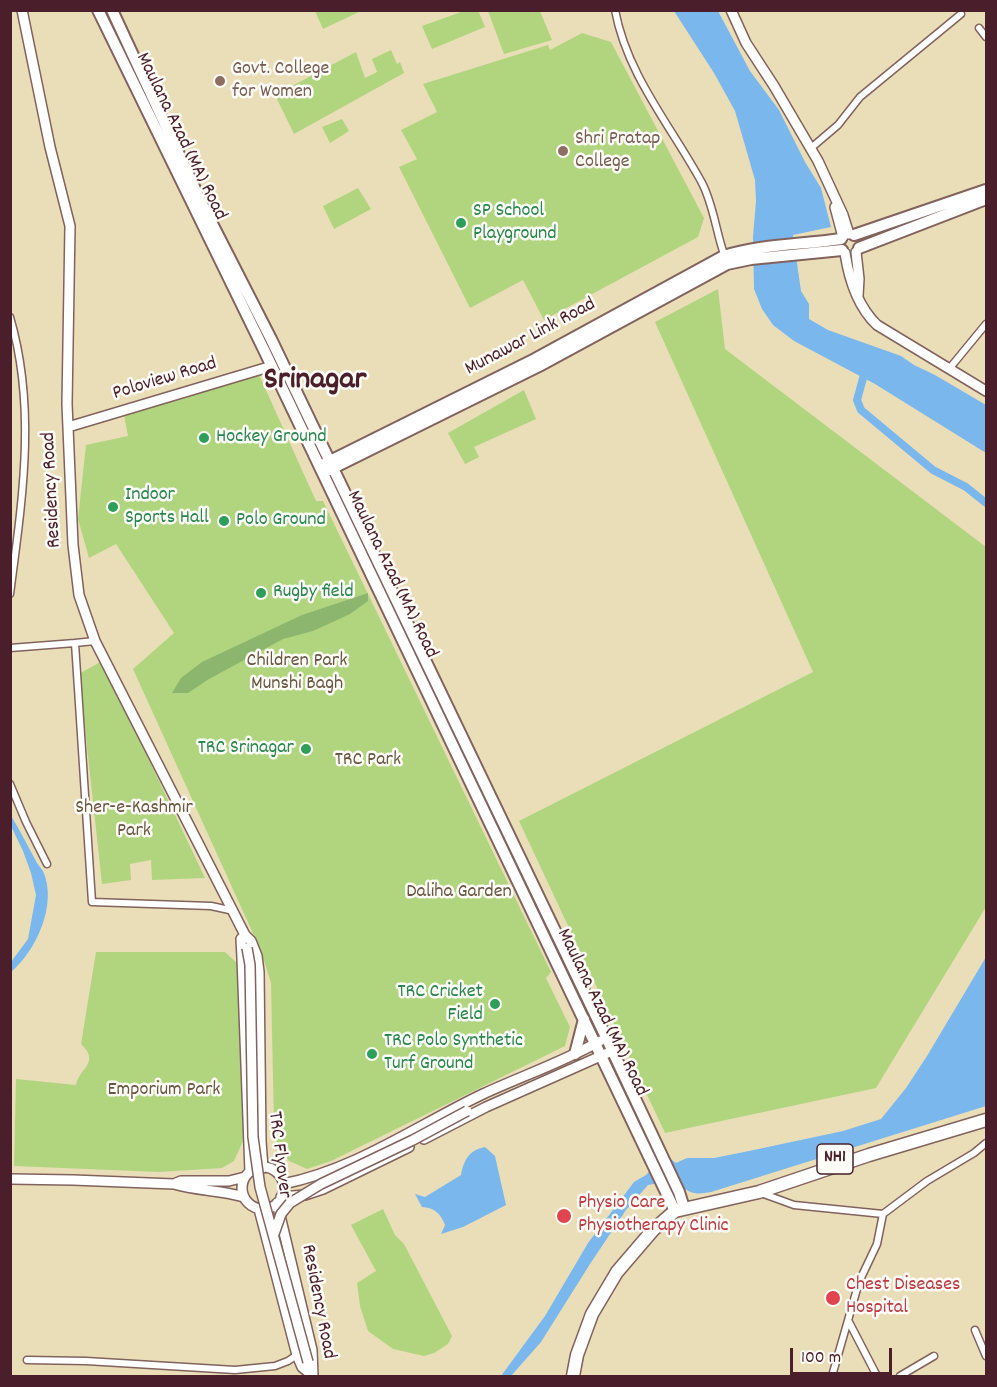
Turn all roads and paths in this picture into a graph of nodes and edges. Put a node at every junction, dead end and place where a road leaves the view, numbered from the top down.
1 (22, 10) edge
2 (98, 10) edge
3 (112, 10) edge
4 (615, 10) edge
5 (731, 10) edge
6 (961, 14) dead end
7 (979, 28) dead end
8 (987, 37) edge
9 (811, 148) junction
10 (987, 190) edge
11 (987, 199) edge
12 (849, 244) junction
13 (726, 260) junction
14 (10, 317) edge
15 (987, 324) edge
16 (272, 366) junction
17 (950, 369) junction
18 (987, 391) edge
19 (68, 428) junction
20 (326, 467) junction
21 (10, 594) edge
22 (95, 641) junction
23 (75, 643) junction
24 (10, 648) edge
25 (10, 784) edge
26 (47, 864) dead end
27 (234, 911) junction
28 (245, 935) junction
29 (584, 1019) junction
30 (601, 1040) junction
31 (575, 1054) junction
32 (607, 1054) junction
33 (480, 1096) junction
34 (486, 1107) junction
35 (470, 1109) junction
36 (987, 1113) edge
37 (987, 1120) edge
38 (987, 1143) edge
39 (263, 1168) junction
40 (248, 1175) junction
41 (790, 1178) junction
42 (10, 1179) edge
43 (174, 1184) junction
44 (283, 1184) junction
45 (759, 1192) junction
46 (244, 1197) junction
47 (279, 1200) junction
48 (676, 1202) junction
49 (259, 1209) junction
50 (883, 1214) junction
51 (273, 1235) junction
52 (849, 1322) junction
53 (975, 1330) dead end
54 (297, 1354) junction
55 (934, 1356) dead end
56 (987, 1356) edge
57 (27, 1360) dead end
58 (313, 1376) edge
59 (573, 1377) edge
60 (832, 1377) edge
61 (877, 1377) edge
62 (900, 1377) edge

1 - 19 main road, Residency Road
2 - 16 main road, Maulana Azad (MA) Road
3 - 20 main road, Maulana Azad (MA) Road
4 - 13 street
5 - 9 main road
6 - 9 street
7 - 8 street
9 - 12 main road
10 - 12 main road
11 - 12 main road
12 - 13 main road, Munawar Link Road
12 - 17 main road
13 - 20 main road, Munawar Link Road
14 - 21 street
15 - 17 street
16 - 19 main road, Poloview Road
16 - 20 main road, Maulana Azad (MA) Road
17 - 18 main road
19 - 22 main road, Residency Road
20 - 29 main road, Maulana Azad (MA) Road
20 - 30 main road, Maulana Azad (MA) Road
22 - 23 street
22 - 27 main road, Residency Road
23 - 24 street
23 - 27 street
25 - 26 street
27 - 28 main road, Residency Road
28 - 39 main road, Residency Road
28 - 40 main road
28 - 51 main road, TRC Flyover, bridge
29 - 30 main road, Maulana Azad (MA) Road
29 - 31 main road
30 - 31 main road
30 - 32 main road, Maulana Azad (MA) Road
31 - 33 main road
32 - 34 main road
32 - 48 main road, Maulana Azad (MA) Road
33 - 35 main road
33 - 44 main road
34 - 35 main road, TRC Flyover
34 - 47 main road
35 - 51 main road, TRC Flyover, bridge
36 - 41 highway, NH1
37 - 41 highway, NH1
38 - 50 street
39 - 40 main road
39 - 44 main road
40 - 43 main road
40 - 46 main road
41 - 45 highway, NH1
41 - 48 highway, NH1
42 - 43 main road
43 - 46 main road
44 - 47 main road
45 - 48 highway, NH1
45 - 50 street
46 - 49 main road
47 - 49 main road
47 - 58 main road, Residency Road
48 - 59 highway
49 - 54 main road, Residency Road
50 - 52 street
51 - 58 main road, TRC Flyover, bridge
52 - 60 street
52 - 61 street
53 - 56 street
54 - 57 street
54 - 58 main road, Residency Road
55 - 62 street

